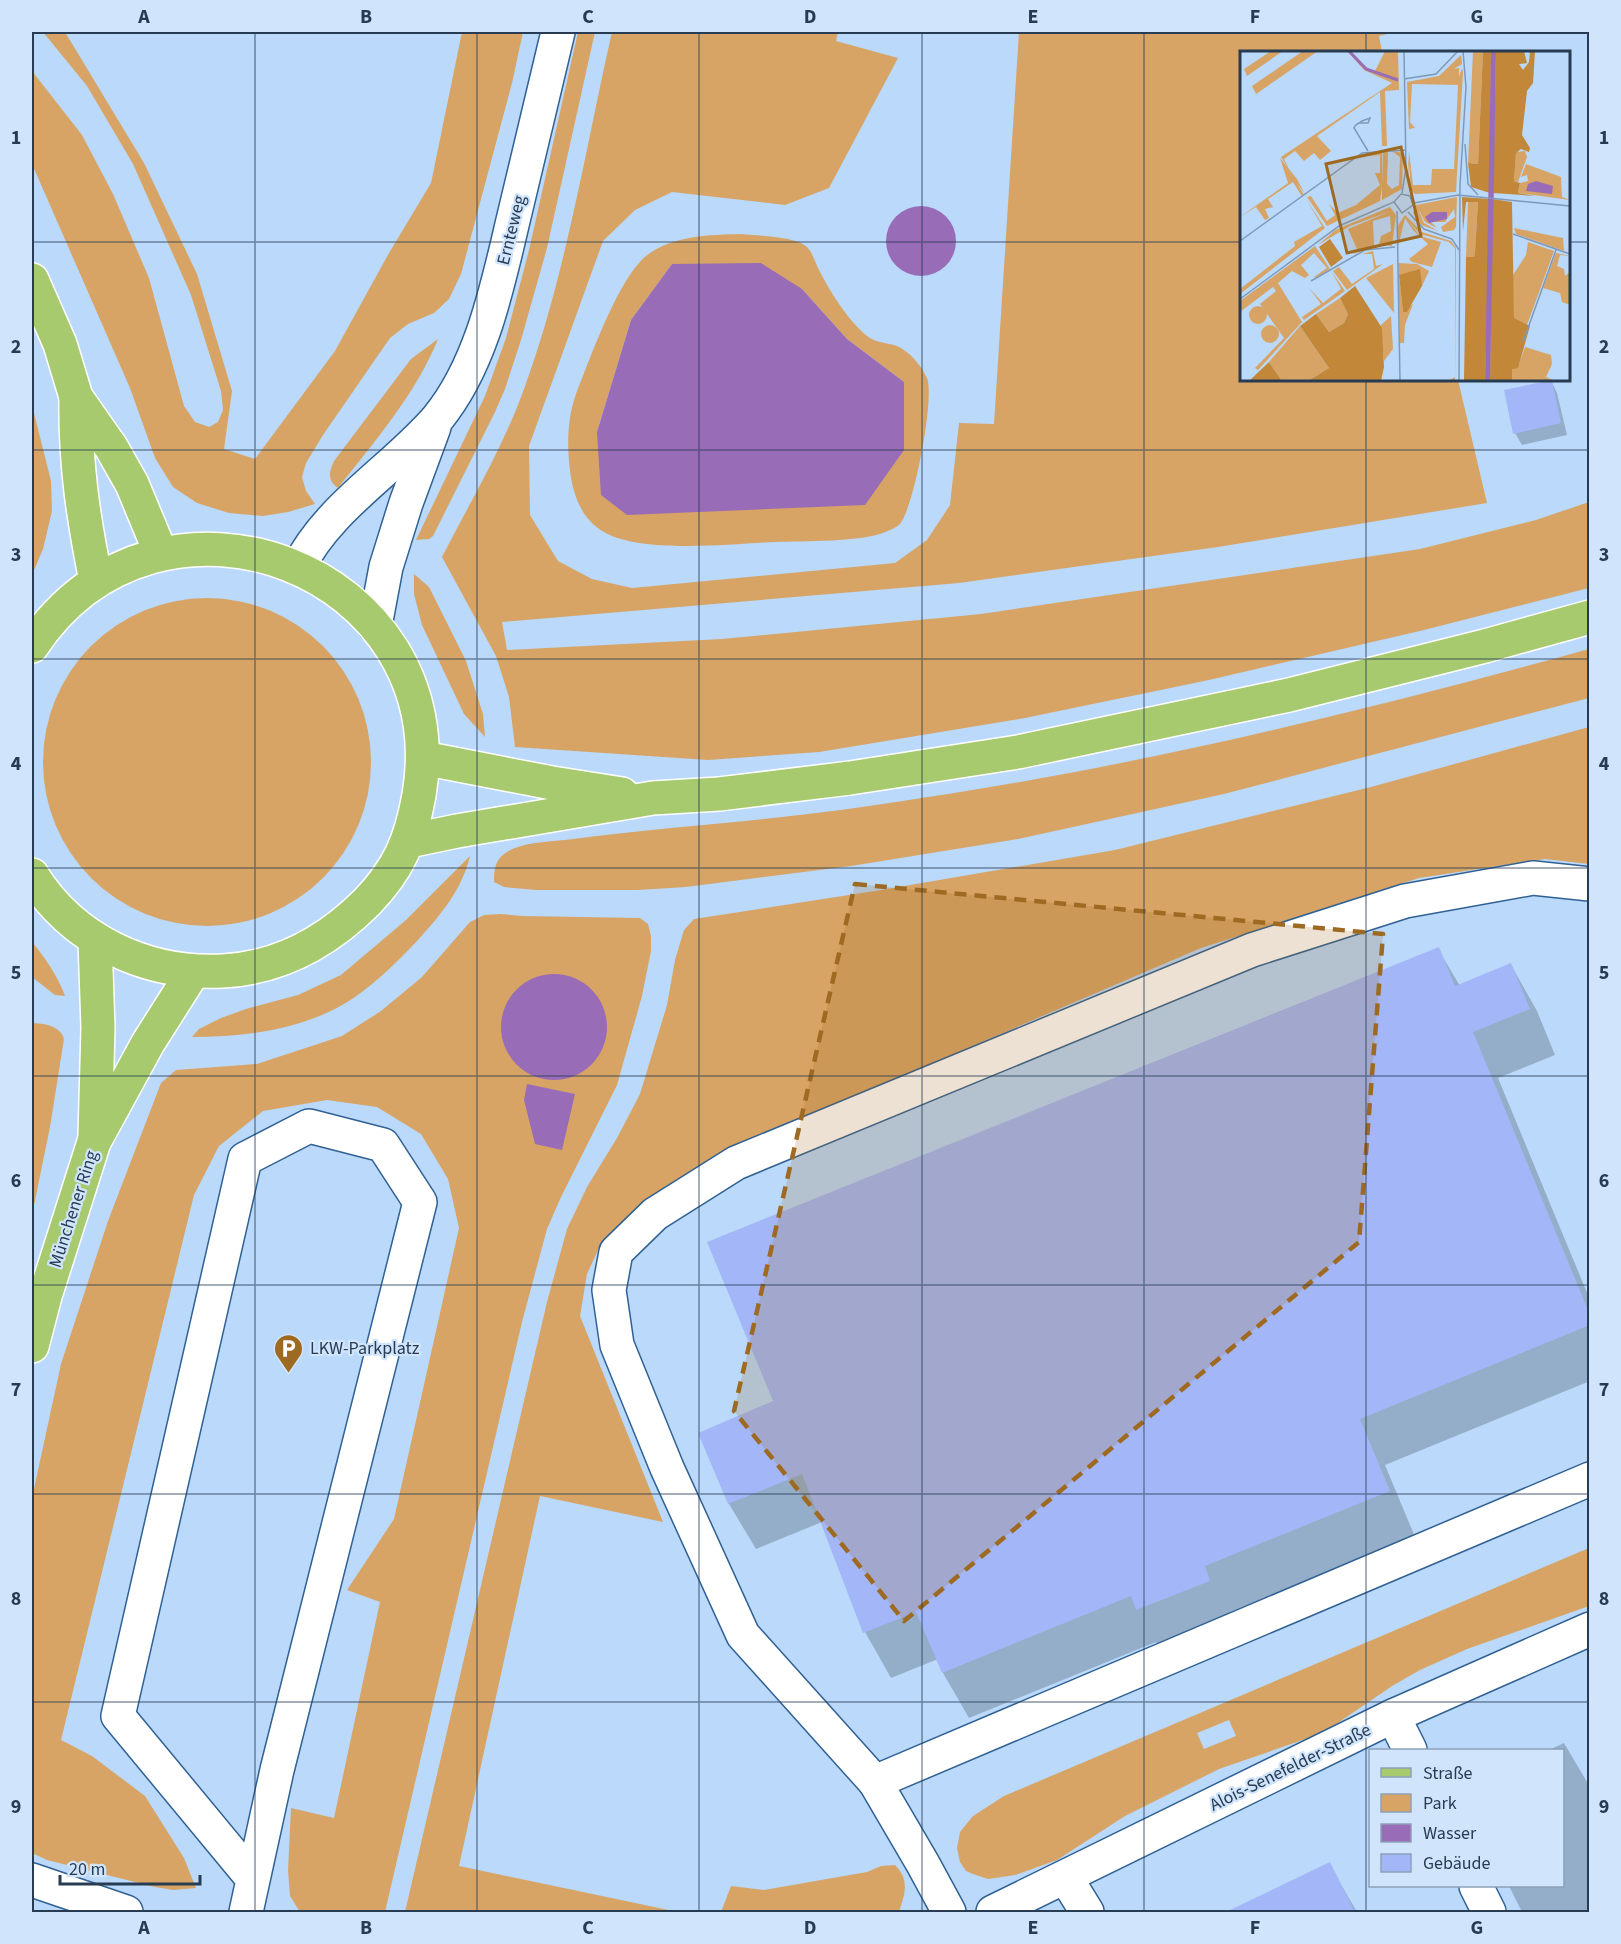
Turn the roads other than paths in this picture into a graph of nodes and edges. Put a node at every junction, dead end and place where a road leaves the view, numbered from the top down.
1 (558, 32) edge
2 (32, 280) edge
3 (76, 397) junction
4 (437, 418) junction
5 (160, 554) junction
6 (298, 567) junction
7 (96, 581) junction
8 (1590, 617) edge
9 (375, 626) junction
10 (32, 646) edge
11 (423, 758) junction
12 (653, 798) junction
13 (409, 841) junction
14 (32, 875) edge
15 (1590, 884) edge
16 (96, 940) junction
17 (193, 972) junction
18 (94, 1142) junction
19 (32, 1346) edge
20 (1590, 1479) edge
21 (1586, 1638) edge
22 (1393, 1716) junction
23 (1410, 1749) edge
24 (875, 1782) junction
25 (1066, 1878) junction
26 (253, 1879) junction
27 (32, 1880) edge
28 (1476, 1887) edge
29 (126, 1912) edge
30 (246, 1912) edge
31 (949, 1912) edge
32 (993, 1912) edge
33 (1087, 1912) edge
34 (1489, 1912) edge

1 - 4 street, Ernteweg
2 - 3 main road
3 - 5 main road
3 - 7 main road
4 - 6 street, Ernteweg
4 - 9 street, Ernteweg
5 - 6 main road
5 - 7 main road
6 - 9 main road
7 - 10 main road
8 - 12 main road
9 - 11 main road
11 - 12 main road
11 - 13 main road
12 - 13 main road
13 - 17 main road
14 - 16 main road
15 - 24 street
16 - 17 main road
16 - 18 main road, Münchener Ring
17 - 18 main road, Münchener Ring
18 - 19 main road, Münchener Ring
20 - 24 street
21 - 22 street, Alois-Senefelder-Straße
22 - 23 street
22 - 25 street, Alois-Senefelder-Straße
24 - 31 street
25 - 32 street, Alois-Senefelder-Straße
25 - 33 street
26 - 26 street
26 - 30 street
27 - 29 street
28 - 34 street

